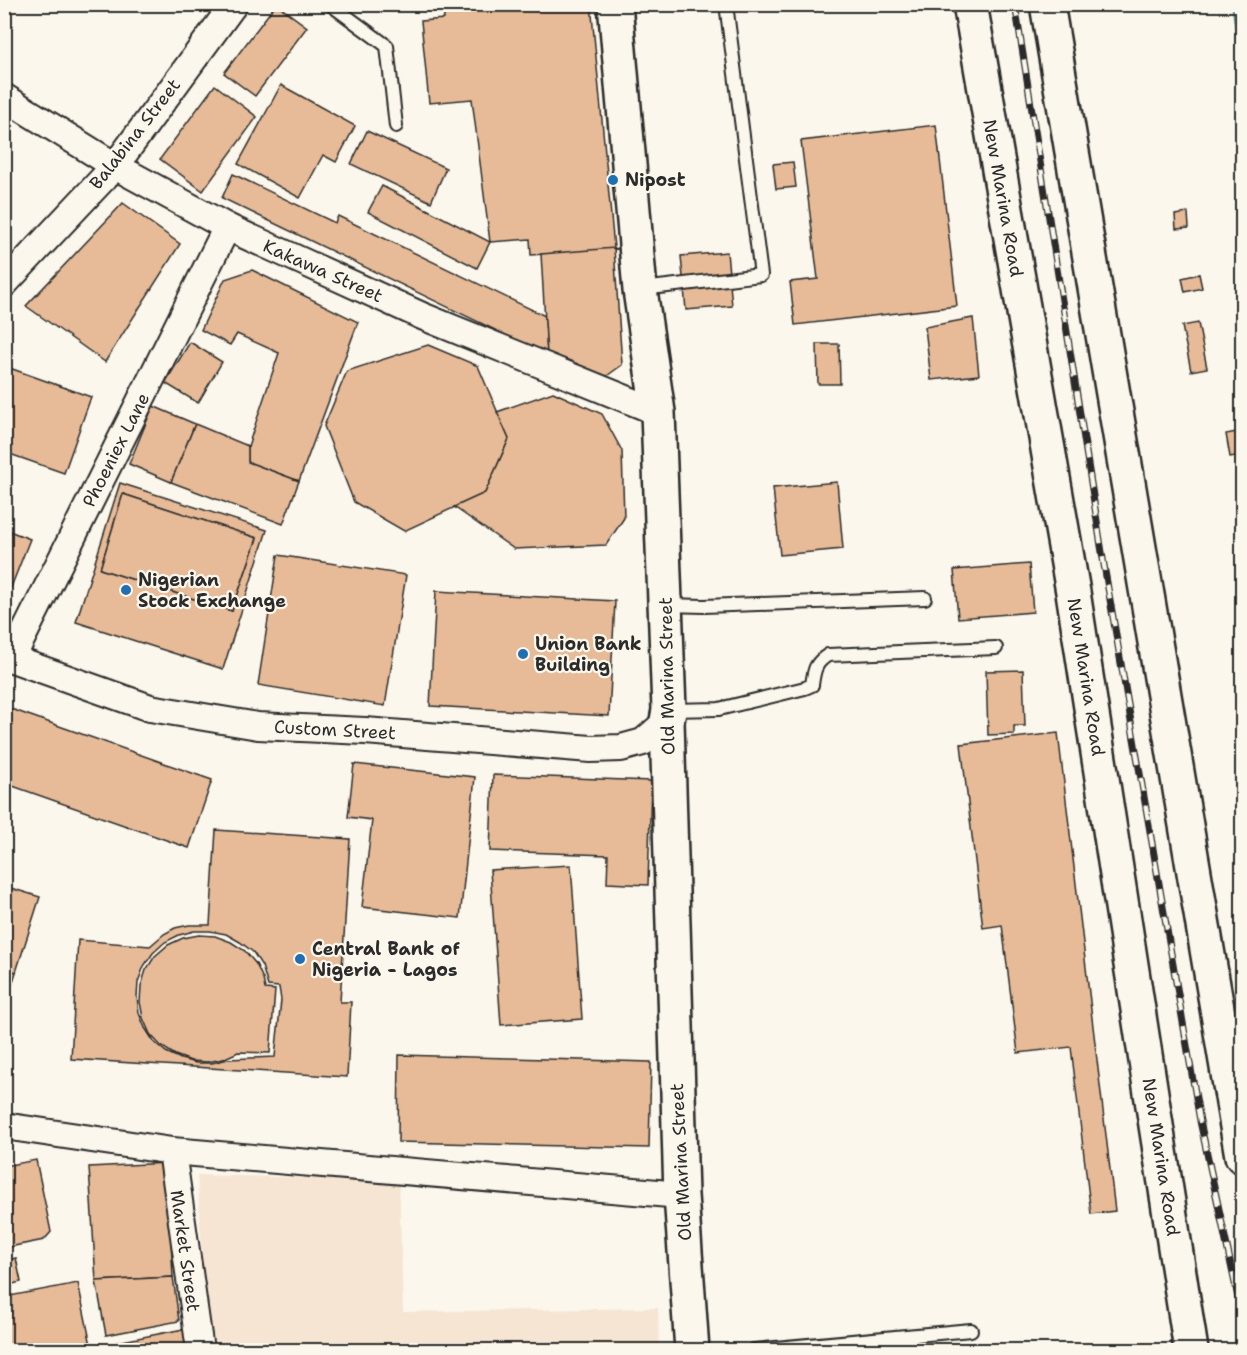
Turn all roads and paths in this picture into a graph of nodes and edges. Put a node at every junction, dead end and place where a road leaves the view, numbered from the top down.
1 (234, 4) edge
2 (330, 4) edge
3 (615, 4) edge
4 (726, 4) edge
5 (970, 4) edge
6 (1047, 4) edge
7 (4, 97) edge
8 (396, 126) dead end
9 (115, 166) junction
10 (227, 227) junction
11 (4, 284) edge
12 (640, 290) junction
13 (658, 411) junction
14 (925, 598) dead end
15 (666, 605) junction
16 (996, 648) dead end
17 (7, 662) edge
18 (668, 716) junction
19 (4, 1126) edge
20 (172, 1151) junction
21 (1242, 1156) edge
22 (681, 1195) junction
23 (971, 1330) dead end
24 (200, 1350) edge
25 (692, 1350) edge
26 (754, 1350) edge
27 (1191, 1350) edge

1 - 9 street, Balabina Street
2 - 8 lane
3 - 12 main road, Old Marina Street
4 - 12 lane
5 - 27 main road, New Marina Road
6 - 21 main road
7 - 9 street, Kakawa Street
9 - 10 street, Kakawa Street
9 - 11 street, Balabina Street
10 - 13 street, Kakawa Street
10 - 17 street, Phoeniex Lane
12 - 13 main road, Old Marina Street
13 - 15 main road, Old Marina Street
14 - 15 lane
15 - 18 main road, Old Marina Street
16 - 18 lane
17 - 18 street, Custom Street
18 - 22 main road, Old Marina Street
19 - 20 street
20 - 22 street
20 - 24 street, Market Street
22 - 25 main road, Old Marina Street
23 - 26 lane

